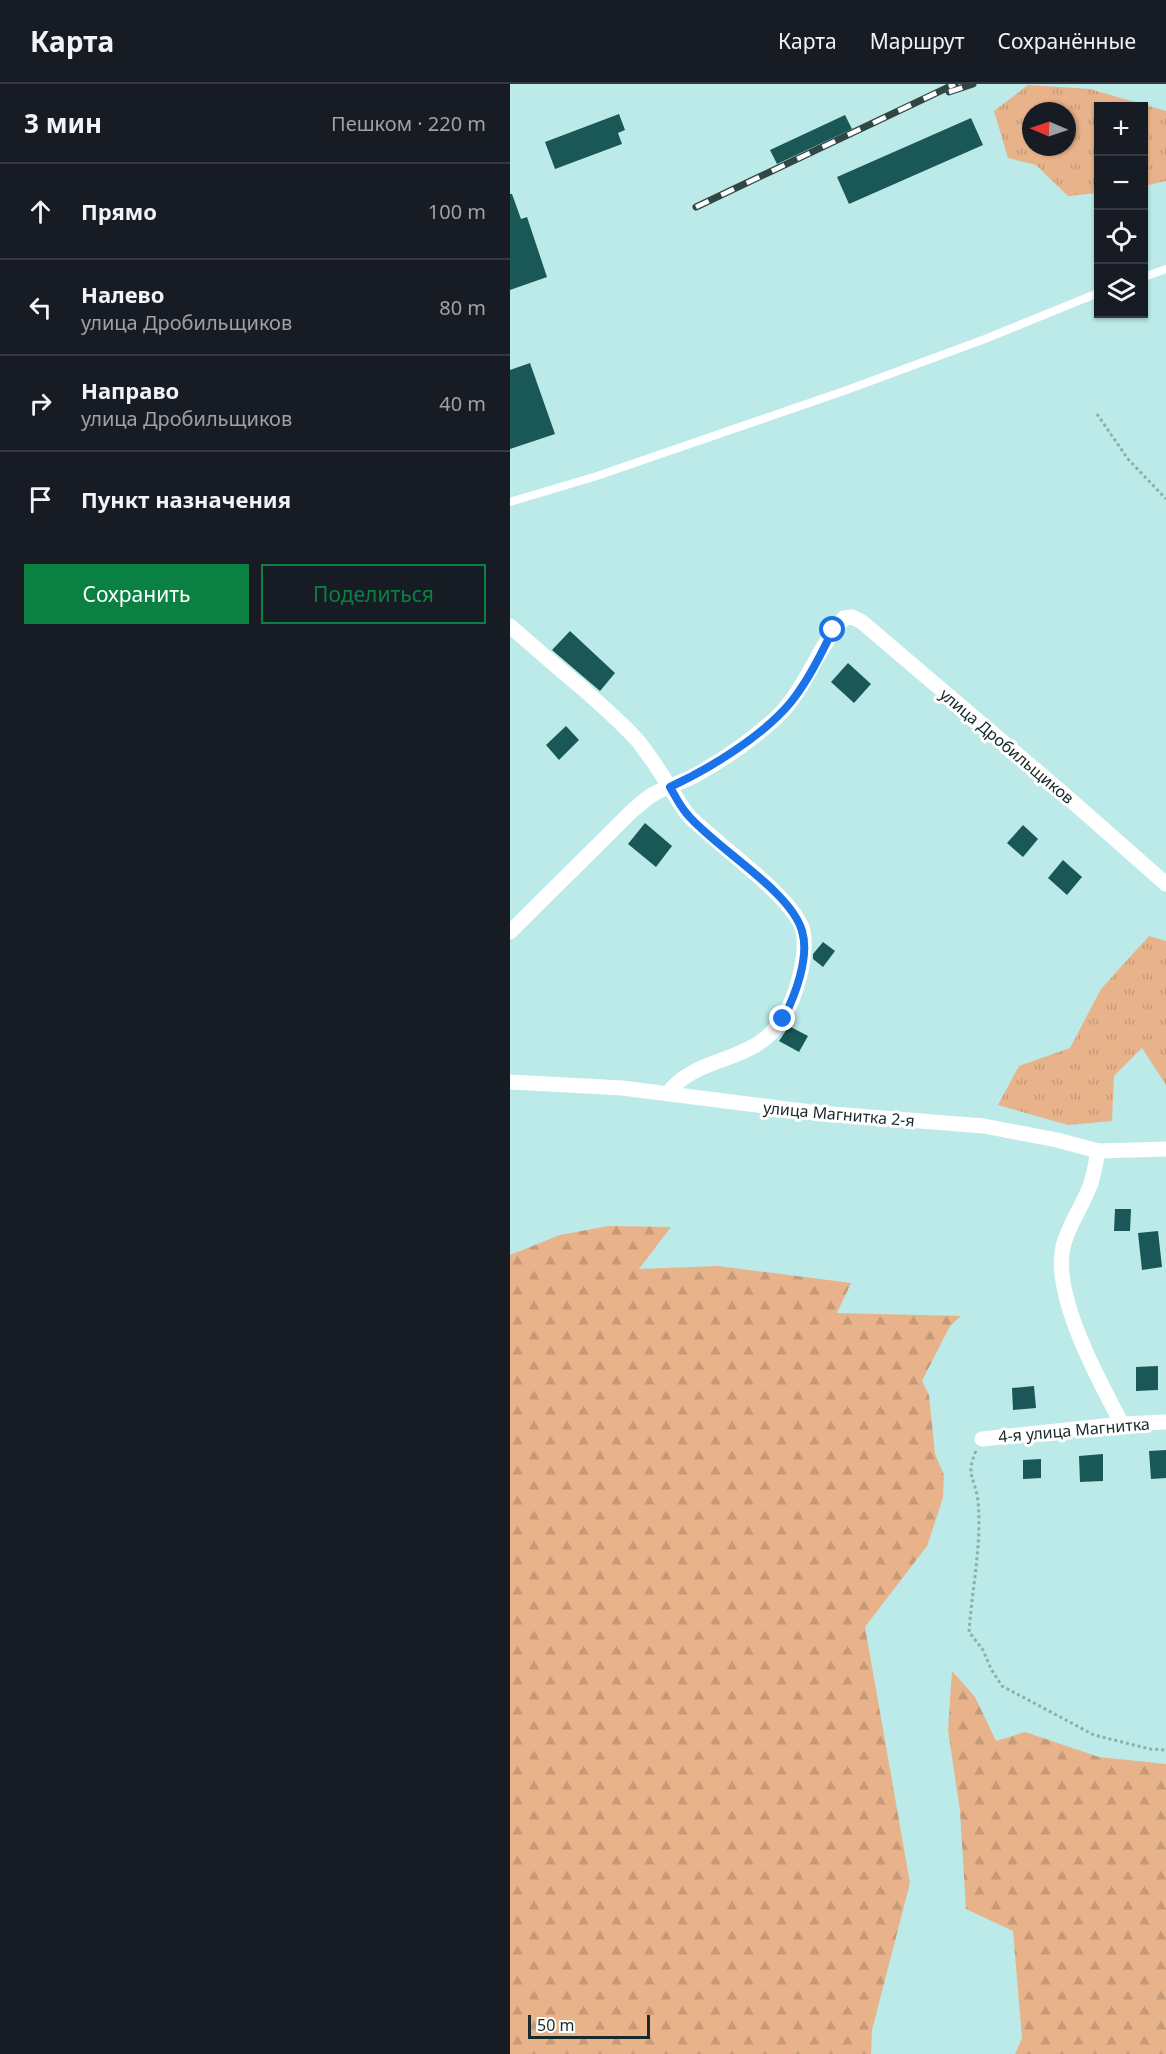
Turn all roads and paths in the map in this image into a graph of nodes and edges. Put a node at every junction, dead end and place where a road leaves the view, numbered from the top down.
1 (1166, 269) edge
2 (1148, 275) edge
3 (1094, 295) edge
4 (1097, 414) dead end
5 (1166, 499) edge
6 (510, 502) edge
7 (510, 626) edge
8 (670, 787) junction
9 (1166, 884) edge
10 (510, 932) edge
11 (510, 1082) edge
12 (668, 1093) junction
13 (1166, 1149) edge
14 (1098, 1151) junction
15 (1166, 1422) edge
16 (1122, 1424) junction
17 (982, 1439) joint
18 (1166, 1750) edge

1 - 2 lane
3 - 6 lane
4 - 5 path
7 - 8 street
8 - 9 street, улица Дробильщиков
8 - 10 street
8 - 12 street
11 - 12 street, улица Магнитка 2-я
12 - 14 street, улица Магнитка 2-я
13 - 14 street, улица Магнитка 2-я
14 - 16 street
15 - 16 street, 4-я улица Магнитка
16 - 17 street, 4-я улица Магнитка
17 - 18 path

